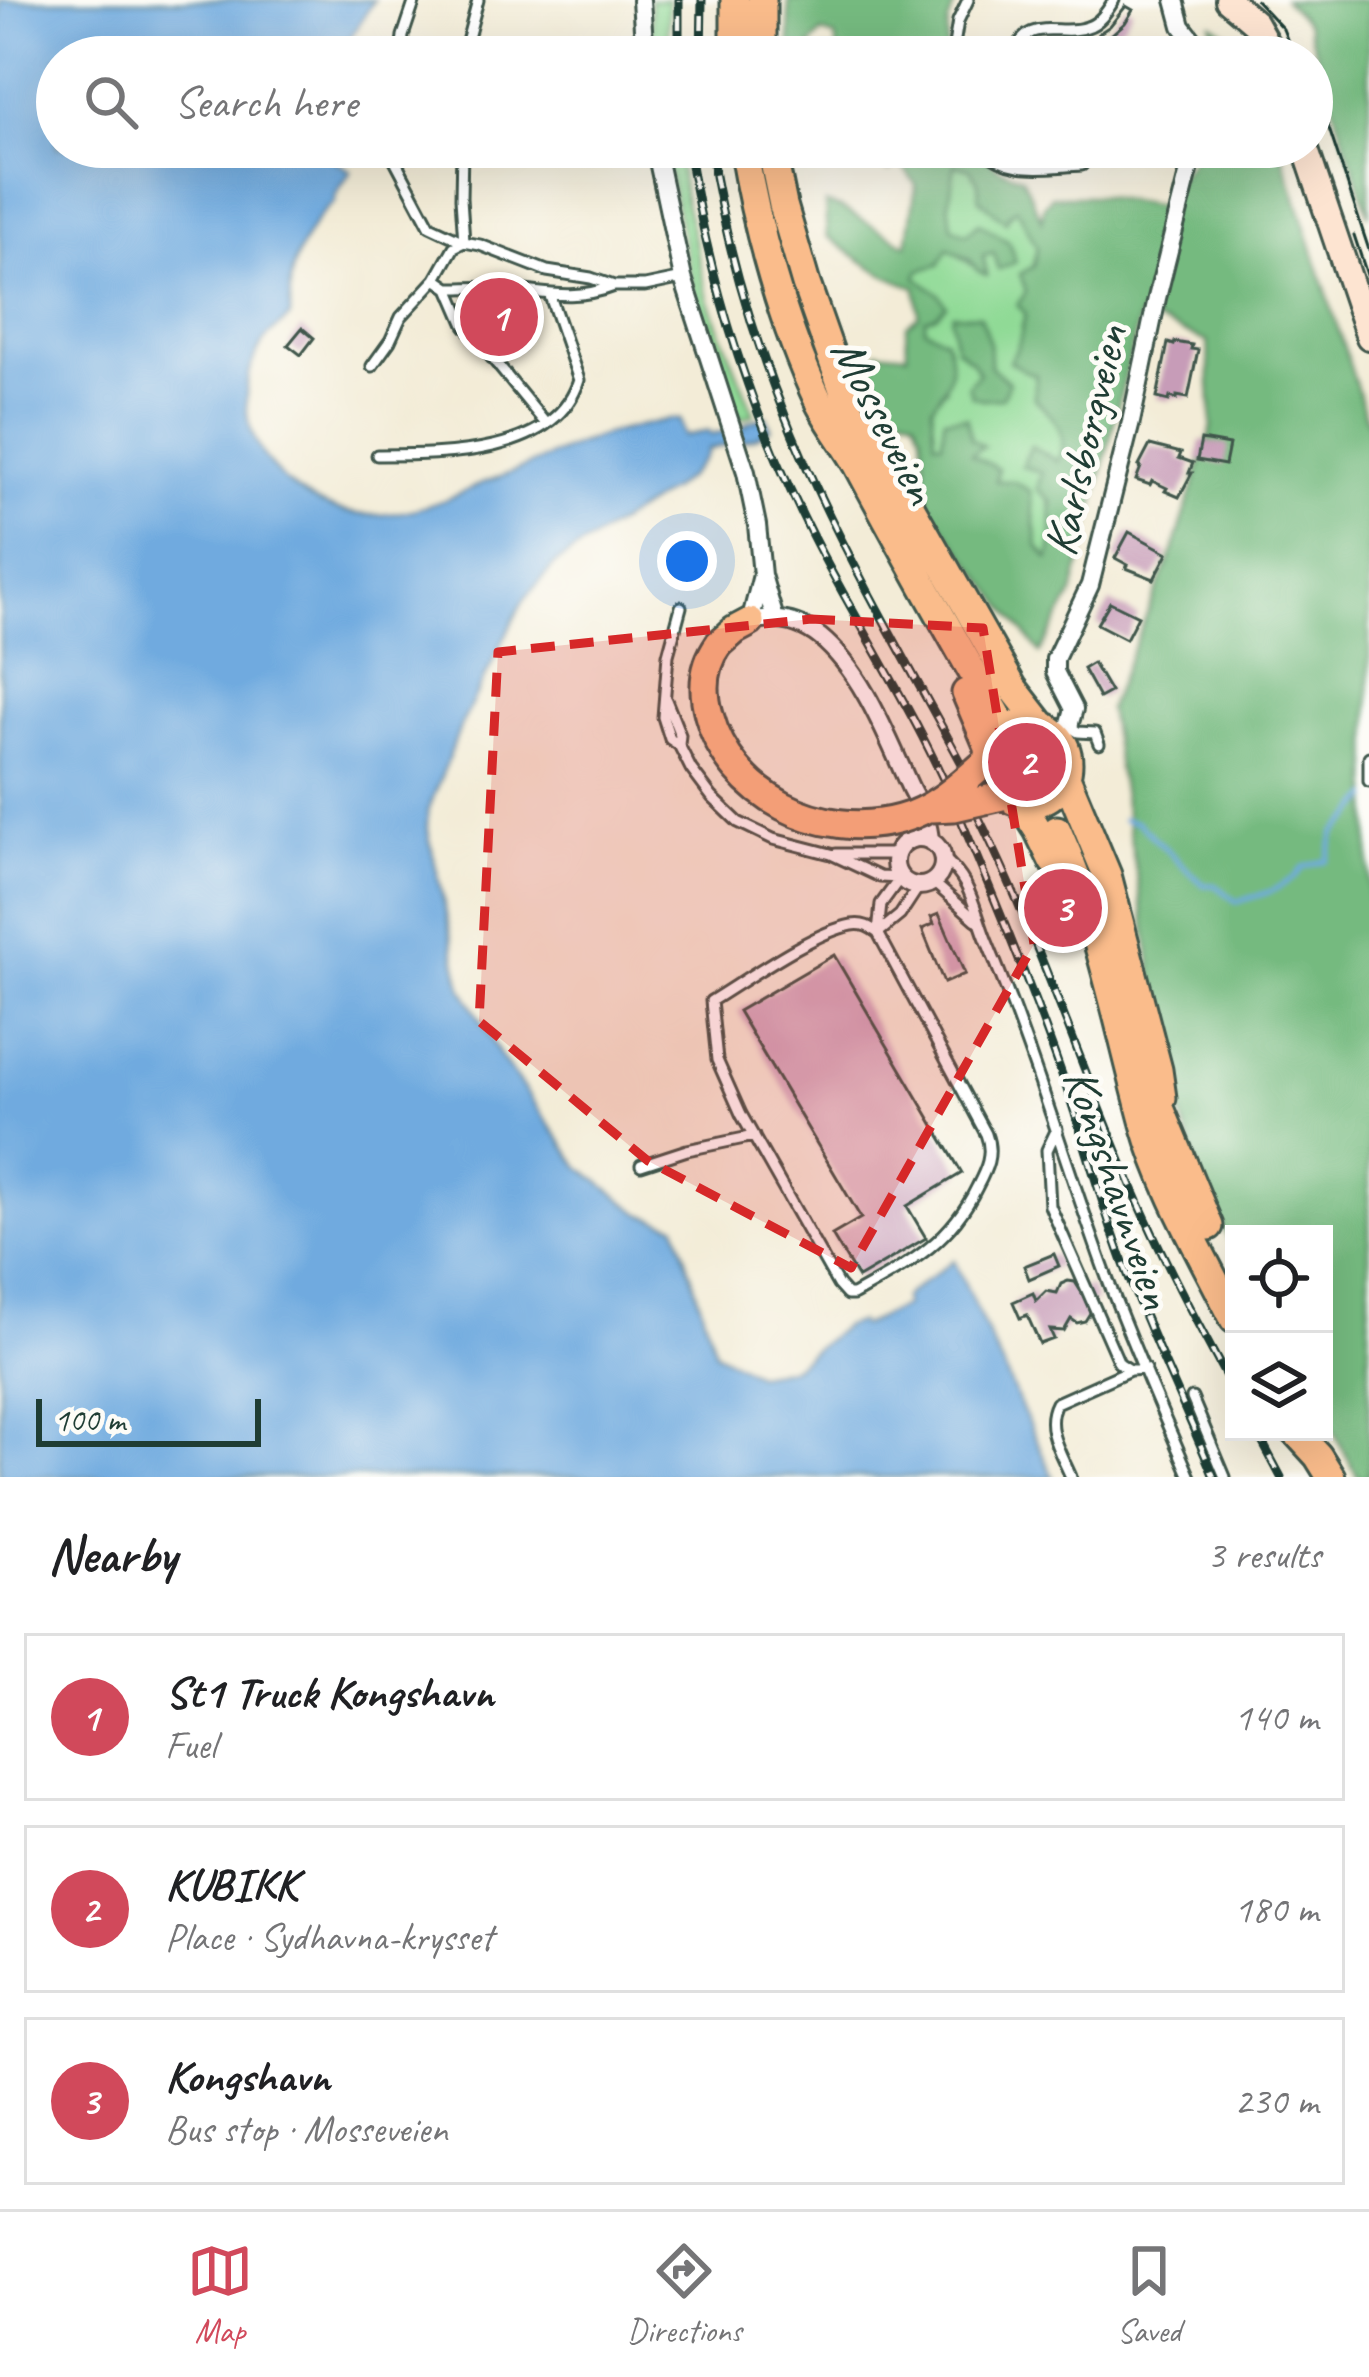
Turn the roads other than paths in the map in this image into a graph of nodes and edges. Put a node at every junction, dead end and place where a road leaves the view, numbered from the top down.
1 (415, 0) edge
2 (478, 0) edge
3 (641, 0) edge
4 (735, 0) edge
5 (762, 0) edge
6 (968, 0) edge
7 (1114, 0) edge
8 (1175, 0) edge
9 (1228, 0) edge
10 (404, 36) edge
11 (469, 36) edge
12 (644, 36) edge
13 (735, 36) edge
14 (762, 36) edge
15 (956, 36) edge
16 (1027, 36) edge
17 (1190, 36) edge
18 (1263, 36) edge
19 (399, 168) edge
20 (462, 168) edge
21 (659, 168) edge
22 (748, 168) edge
23 (775, 168) edge
24 (1190, 168) edge
25 (1313, 168) edge
26 (464, 242) junction
27 (683, 278) junction
28 (436, 279) junction
29 (614, 286) junction
30 (449, 288) junction
31 (550, 296) junction
32 (1369, 338) edge
33 (372, 366) dead end
34 (833, 401) junction
35 (546, 424) junction
36 (377, 455) dead end
37 (681, 607) dead end
38 (763, 620) junction
39 (1002, 711) tunnel mouth
40 (1056, 729) junction
41 (1099, 744) dead end
42 (1369, 757) edge
43 (987, 758) junction
44 (1066, 777) junction
45 (1369, 781) edge
46 (919, 798) junction
47 (1009, 798) junction
48 (1062, 827) tunnel mouth
49 (909, 840) junction
50 (930, 841) junction
51 (831, 854) junction
52 (896, 854) junction
53 (942, 857) junction
54 (900, 878) junction
55 (926, 884) junction
56 (980, 924) junction
57 (878, 933) junction
58 (1156, 1124) junction
59 (1057, 1129) junction
60 (754, 1136) junction
61 (641, 1165) dead end
62 (1225, 1260) edge
63 (1225, 1301) edge
64 (1130, 1370) junction
65 (1145, 1370) junction
66 (1192, 1398) dead end
67 (1071, 1477) edge
68 (1190, 1477) edge
69 (1225, 1477) edge

1 - 10 lane
2 - 11 lane
3 - 12 street
4 - 13 highway
5 - 14 highway
6 - 15 lane
7 - 16 lane
8 - 17 street
9 - 18 main road
19 - 26 lane
20 - 26 lane
21 - 27 street
22 - 34 highway, Mosseveien
23 - 34 highway, Mosseveien
24 - 40 street, Karlsborgveien
25 - 32 main road
26 - 28 lane
26 - 29 lane
27 - 29 lane
27 - 38 street
28 - 30 lane
28 - 33 lane
29 - 31 lane
30 - 31 lane
30 - 35 lane
31 - 35 lane
34 - 39 highway, Mosseveien
34 - 40 highway
34 - 43 highway
35 - 36 lane
37 - 51 lane
38 - 46 street
38 - 46 highway, bridge
40 - 41 lane
40 - 43 highway
40 - 44 highway
42 - 45 lane
43 - 46 highway, bridge
43 - 47 highway
44 - 47 highway
44 - 58 highway
46 - 47 highway, bridge
46 - 49 street
46 - 50 street
47 - 58 highway
48 - 58 highway
49 - 50 street
49 - 52 street
50 - 53 street
51 - 52 lane
51 - 54 lane
52 - 54 street
53 - 55 street
53 - 56 lane, Kongshavnveien
54 - 55 street
54 - 57 lane
55 - 56 lane, Kongshavnveien
55 - 57 lane
56 - 59 lane, Kongshavnveien
57 - 60 lane
57 - 60 lane
58 - 62 highway
58 - 63 highway
59 - 64 lane
59 - 65 lane, Kongshavnveien
60 - 61 lane
64 - 65 lane
64 - 67 lane
65 - 68 lane, Kongshavnveien
66 - 69 lane

